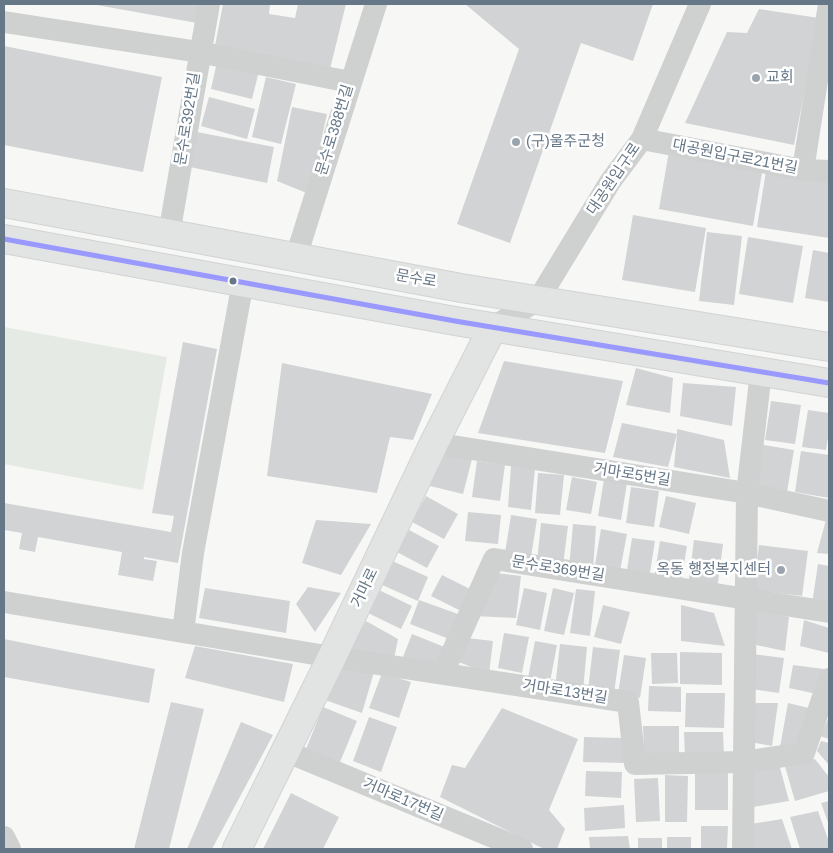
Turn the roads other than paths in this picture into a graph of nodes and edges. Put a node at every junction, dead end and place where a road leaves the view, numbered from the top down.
1 (209, 4) edge
2 (376, 4) edge
3 (700, 4) edge
4 (829, 4) edge
5 (4, 22) edge
6 (200, 52) junction
7 (350, 82) junction
8 (642, 139) junction
9 (803, 170) junction
10 (829, 171) edge
11 (4, 203) edge
12 (169, 234) junction
13 (4, 239) edge
14 (296, 257) junction
15 (243, 282) junction
16 (538, 300) junction
17 (494, 327) junction
18 (829, 347) edge
19 (761, 372) junction
20 (829, 383) edge
21 (434, 443) junction
22 (747, 493) junction
23 (829, 511) edge
24 (745, 599) junction
25 (4, 602) edge
26 (829, 612) edge
27 (183, 632) junction
28 (332, 657) junction
29 (443, 674) junction
30 (829, 680) edge
31 (285, 750) junction
32 (744, 762) junction
33 (4, 838) edge
34 (10, 849) edge
35 (237, 849) edge
36 (522, 849) edge
37 (743, 849) edge

1 - 6 street, 문수로392번길
2 - 7 street, 문수로388번길
3 - 8 street, 대공원입구로
4 - 9 street
5 - 6 street
6 - 7 street
6 - 12 street, 문수로392번길
7 - 14 street, 문수로388번길
8 - 9 street, 대공원입구로21번길
8 - 16 street, 대공원입구로
9 - 10 street, 대공원입구로21번길
11 - 12 main road, 문수로
12 - 14 main road, 문수로
13 - 15 main road
14 - 16 main road, 문수로
15 - 17 main road
15 - 27 street
16 - 17 street, 대공원입구로
16 - 18 main road, 문수로
17 - 19 main road
17 - 21 main road, 거마로
19 - 20 main road
19 - 22 street
21 - 22 street, 거마로5번길
21 - 28 main road, 거마로
22 - 23 street, 거마로5번길
22 - 24 street
24 - 26 street, 문수로369번길
24 - 29 street, 문수로369번길
24 - 32 street
25 - 27 street, 거마로13번길
27 - 28 street, 거마로13번길
28 - 29 street, 거마로13번길
28 - 31 main road, 거마로
29 - 32 street, 거마로13번길
30 - 32 street
31 - 35 main road, 거마로
31 - 36 street, 거마로17번길
32 - 37 street
33 - 34 street

